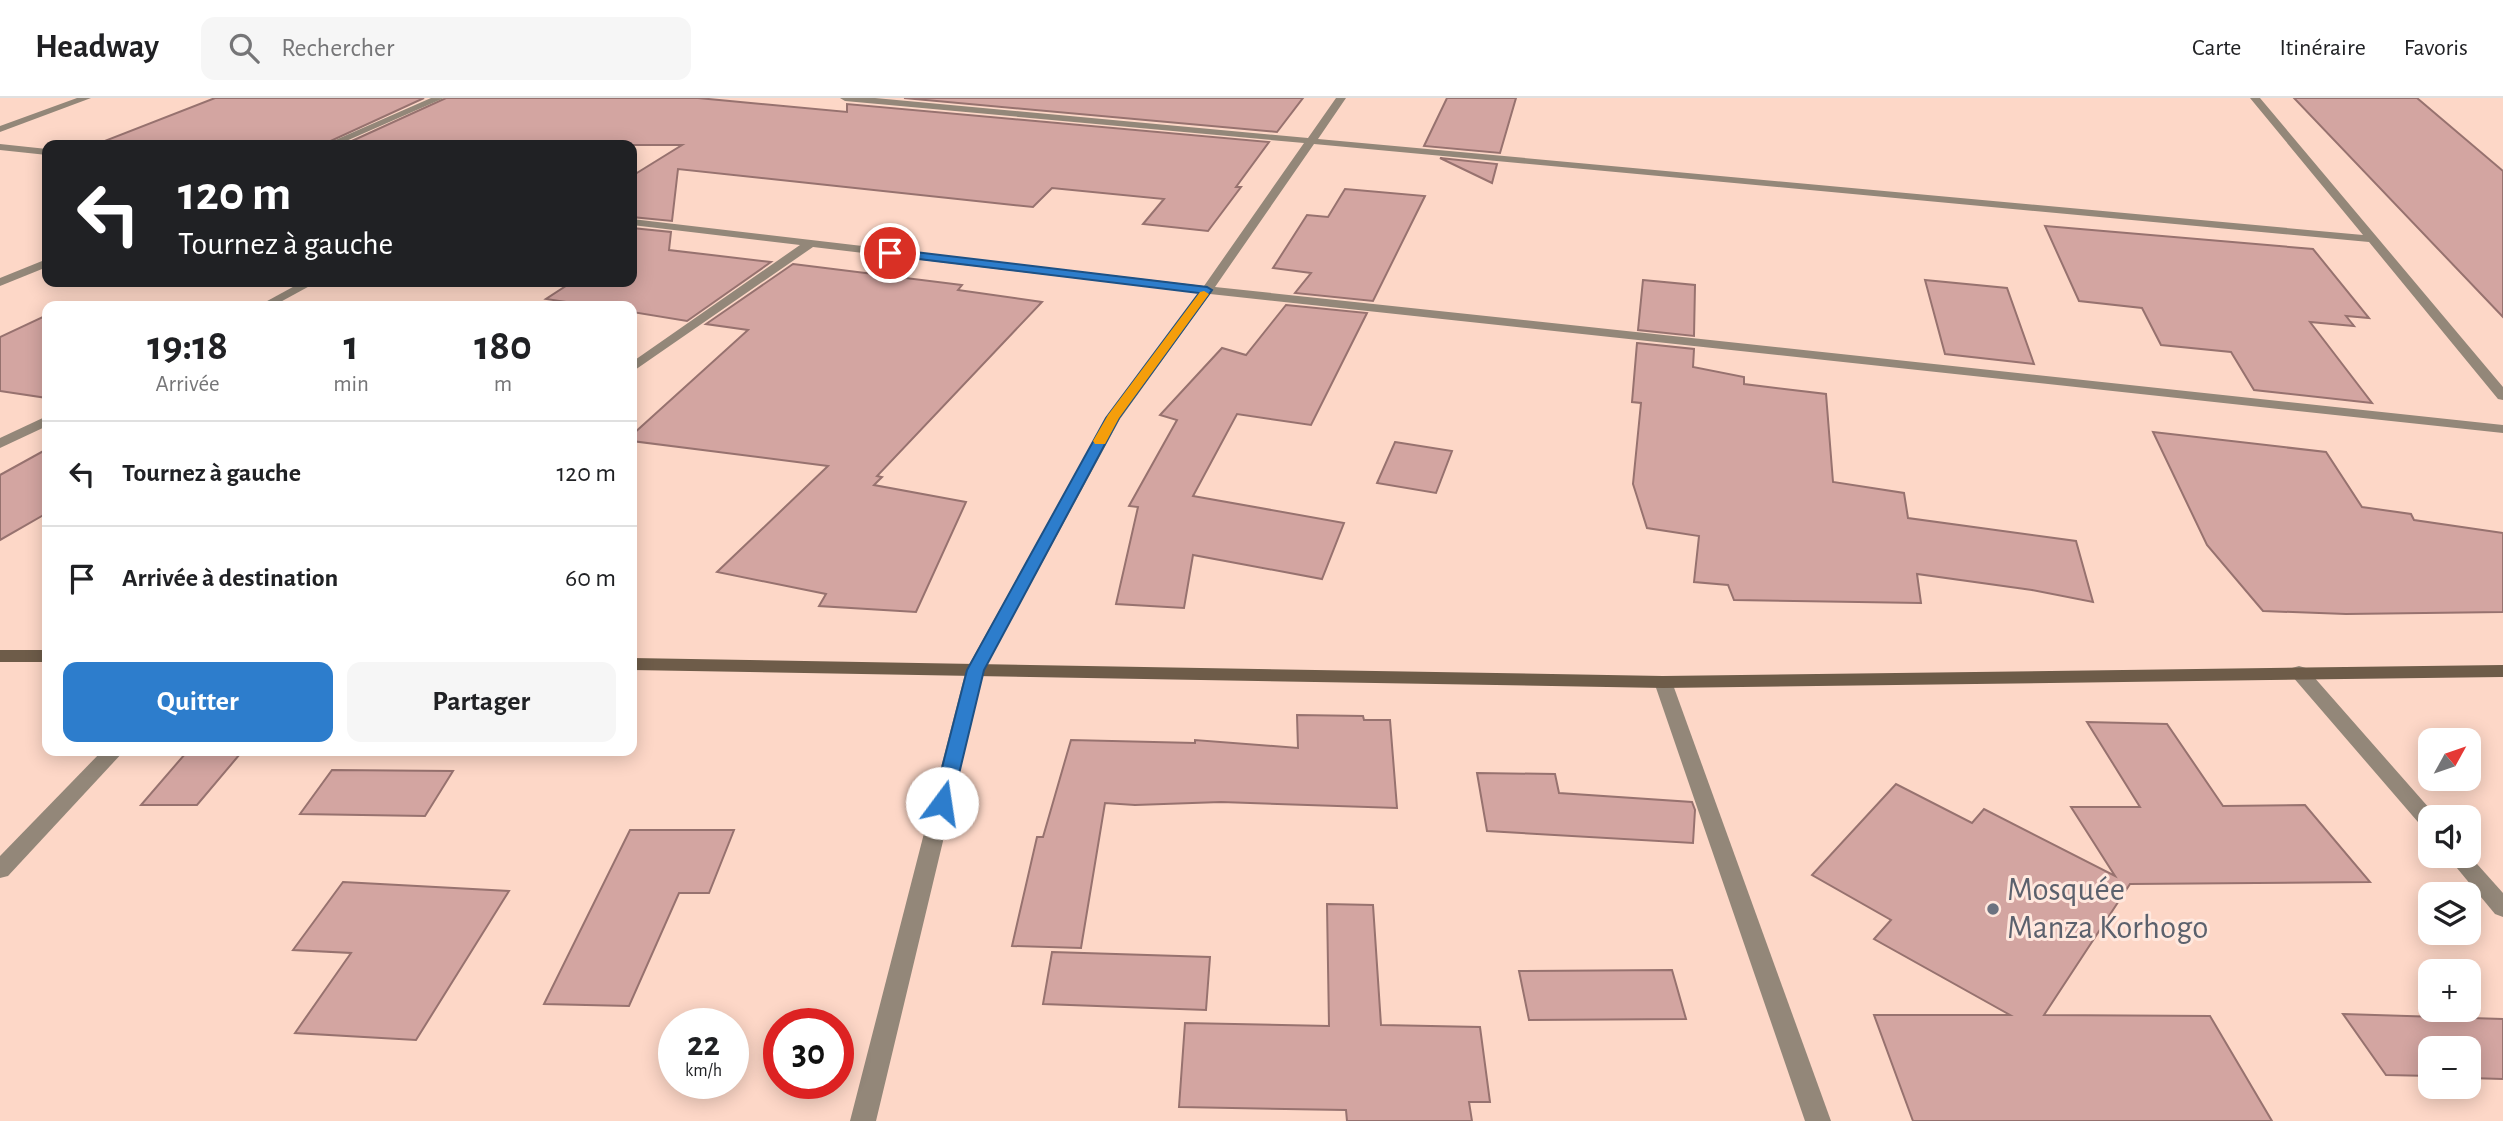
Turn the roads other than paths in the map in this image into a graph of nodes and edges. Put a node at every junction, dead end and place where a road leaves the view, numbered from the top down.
1 (86, 98) edge
2 (439, 98) edge
3 (845, 98) edge
4 (1341, 98) edge
5 (2255, 98) edge
6 (0, 129) edge
7 (341, 140) edge
8 (1310, 141) junction
9 (0, 147) edge
10 (42, 151) edge
11 (637, 223) edge
12 (2373, 239) junction
13 (811, 243) junction
14 (42, 265) edge
15 (0, 282) edge
16 (301, 287) edge
17 (1207, 290) junction
18 (274, 301) edge
19 (637, 365) edge
20 (2503, 396) edge
21 (42, 423) edge
22 (2503, 429) edge
23 (0, 444) edge
24 (0, 656) edge
25 (42, 656) edge
26 (637, 664) edge
27 (975, 670) junction
28 (2503, 671) edge
29 (2298, 672) junction
30 (1662, 682) junction
31 (109, 756) edge
32 (2418, 809) edge
33 (2468, 868) edge
34 (0, 870) edge
35 (2503, 908) edge
36 (863, 1121) edge
37 (1818, 1121) edge

1 - 6 street
2 - 7 street
3 - 8 street
4 - 8 street
5 - 12 street
8 - 12 street
8 - 17 street
9 - 10 street
11 - 13 street
12 - 20 street
13 - 17 street
13 - 19 street
14 - 15 street
16 - 18 street
17 - 22 street
17 - 27 street
21 - 23 street
24 - 25 street
26 - 27 street
27 - 30 street
27 - 36 street
28 - 29 street
29 - 30 street
29 - 32 street
30 - 37 street
31 - 34 street
33 - 35 street

